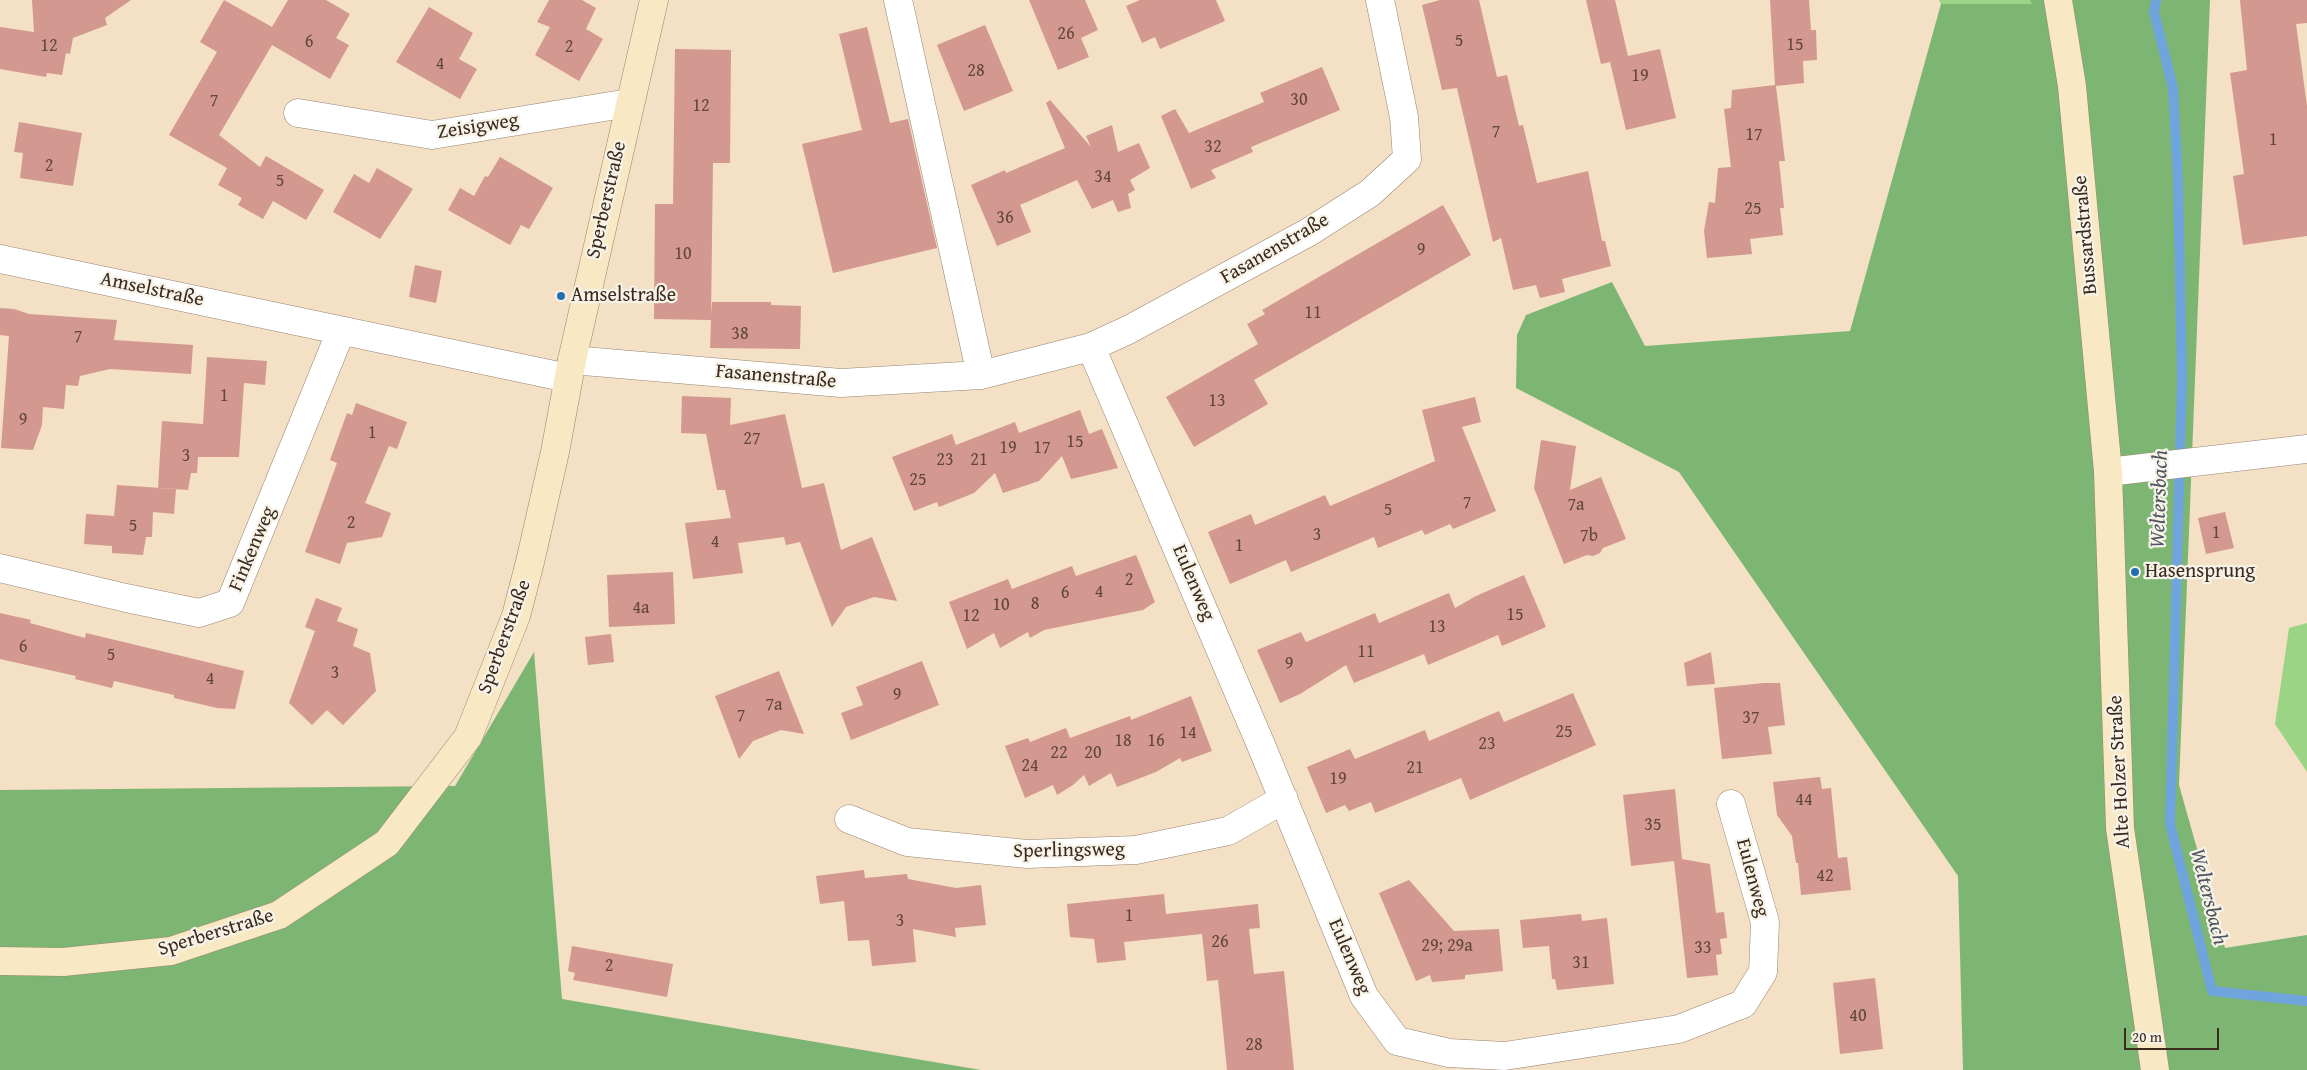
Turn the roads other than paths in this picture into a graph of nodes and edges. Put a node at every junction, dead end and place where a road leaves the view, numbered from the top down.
1 (654, 0) edge
2 (898, 0) edge
3 (1380, 0) edge
4 (2058, 0) edge
5 (629, 102) junction
6 (298, 113) dead end
7 (0, 259) edge
8 (341, 331) junction
9 (1091, 347) junction
10 (570, 369) junction
11 (981, 375) junction
12 (2307, 449) edge
13 (2108, 472) junction
14 (0, 568) edge
15 (1284, 800) junction
16 (1731, 804) dead end
17 (848, 819) dead end
18 (0, 961) edge
19 (2155, 1070) edge

1 - 5 street, Sperberstraße
2 - 11 street
3 - 9 street, Fasanenstraße
4 - 13 street, Bussardstraße
5 - 6 street, Zeisigweg
5 - 10 street, Sperberstraße
7 - 8 street, Amselstraße
8 - 10 street, Amselstraße
8 - 14 street, Finkenweg
9 - 11 street, Fasanenstraße
9 - 15 street, Eulenweg
10 - 11 street, Fasanenstraße
10 - 18 street, Sperberstraße
12 - 13 street
13 - 19 street, Alte Holzer Straße
15 - 16 street, Eulenweg
15 - 17 street, Sperlingsweg

